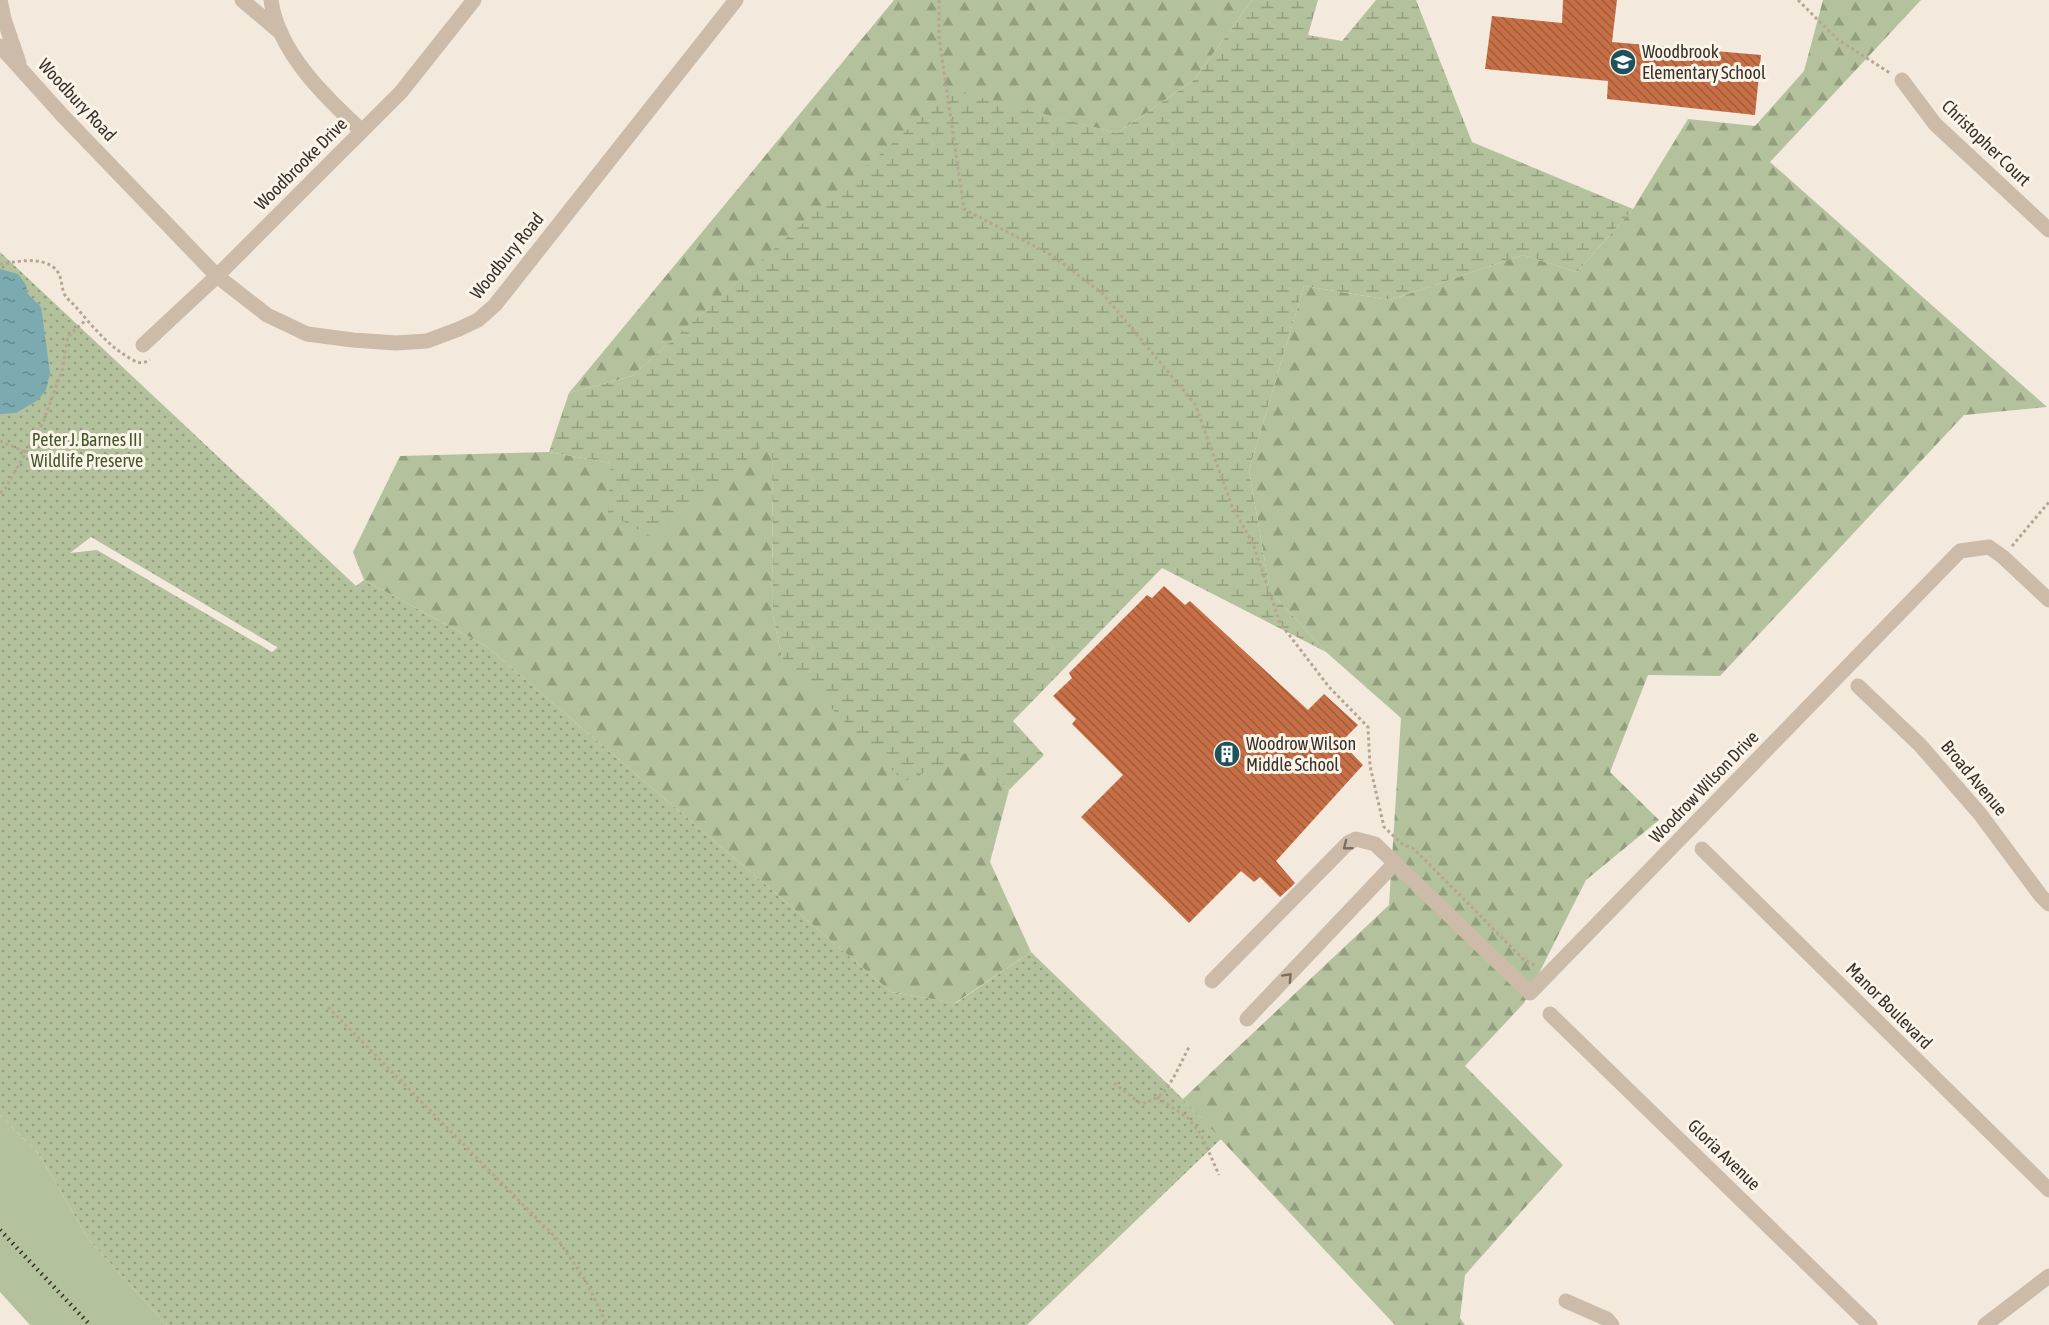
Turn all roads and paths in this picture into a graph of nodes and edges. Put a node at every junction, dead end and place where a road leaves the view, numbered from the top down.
1 (0, 0) edge
2 (242, 0) edge
3 (271, 0) edge
4 (474, 0) edge
5 (736, 0) edge
6 (939, 0) edge
7 (1798, 0) edge
8 (281, 33) junction
9 (0, 46) edge
10 (21, 68) junction
11 (1902, 80) joint
12 (362, 131) junction
13 (2049, 230) edge
14 (0, 264) edge
15 (217, 276) junction
16 (86, 320) junction
17 (144, 345) joint
18 (0, 441) edge
19 (26, 452) junction
20 (0, 493) edge
21 (2049, 502) edge
22 (2003, 557) junction
23 (2049, 600) edge
24 (1858, 686) dead end
25 (1702, 849) dead end
26 (1395, 863) junction
27 (2049, 904) edge
28 (1545, 978) junction
29 (1212, 981) dead end
30 (328, 1007) dead end
31 (1550, 1014) dead end
32 (1247, 1019) dead end
33 (1189, 1047) dead end
34 (1114, 1083) dead end
35 (1157, 1097) junction
36 (1219, 1175) dead end
37 (2049, 1190) edge
38 (2049, 1276) edge
39 (1566, 1301) dead end
40 (607, 1325) edge
41 (1612, 1325) edge
42 (1870, 1325) edge
43 (1985, 1325) edge

1 - 10 street
2 - 8 street
3 - 8 street
4 - 12 street, Woodbrooke Drive
5 - 15 street, Woodbury Road
6 - 28 path
7 - 11 path
8 - 12 street
9 - 10 street, Woodbury Road
10 - 15 street, Woodbury Road
11 - 13 street, Christopher Court
12 - 15 street, Woodbrooke Drive
14 - 16 path
15 - 17 street, Woodbrooke Drive
16 - 17 path
16 - 19 path
18 - 19 path
19 - 20 path
21 - 22 path
22 - 23 street, Woodrow Wilson Drive
22 - 28 street, Woodrow Wilson Drive
24 - 27 street, Broad Avenue
25 - 37 street, Manor Boulevard
26 - 28 street, Woodrow Wilson Drive
26 -> 29 street, Woodrow Wilson Drive
32 -> 26 street
30 - 40 path
31 - 42 street, Gloria Avenue
33 - 35 path
34 - 35 path
35 - 36 path
38 - 43 street
39 - 41 street

